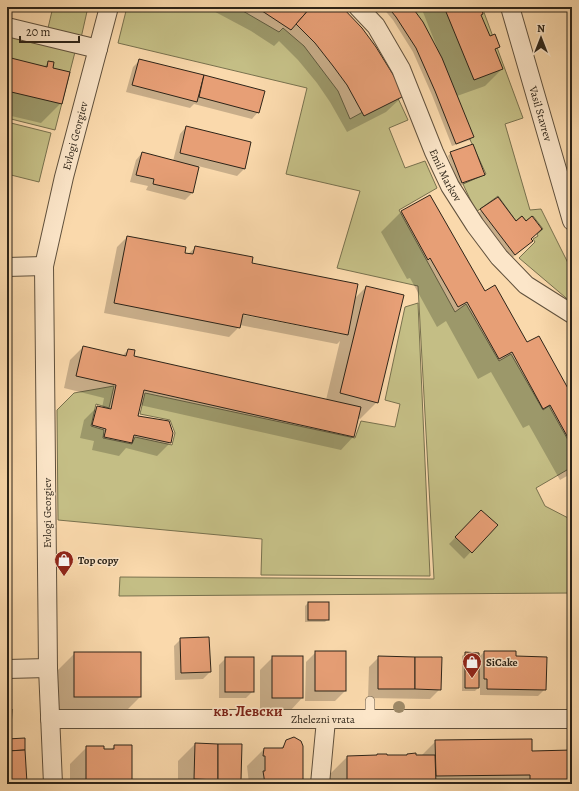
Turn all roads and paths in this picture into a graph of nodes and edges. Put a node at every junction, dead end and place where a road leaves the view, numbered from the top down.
1 (108, 7) edge
2 (358, 7) edge
3 (510, 7) edge
4 (7, 27) edge
5 (98, 49) junction
6 (572, 221) edge
7 (44, 266) junction
8 (7, 267) edge
9 (572, 314) edge
10 (48, 668) junction
11 (7, 669) edge
12 (370, 701) dead end
13 (50, 719) junction
14 (572, 719) edge
15 (326, 720) junction
16 (370, 720) junction
17 (53, 784) edge
18 (320, 784) edge

1 - 5 street, Evlogi Georgiev
2 - 9 street, Emil Markov
3 - 6 street, Vasil Stavrev
4 - 5 street
5 - 7 street, Evlogi Georgiev
7 - 8 street
7 - 10 street, Evlogi Georgiev
10 - 11 street
10 - 13 street, Evlogi Georgiev
12 - 16 lane
13 - 15 street, Zhelezni vrata
13 - 17 street, Evlogi Georgiev
14 - 16 street, Zhelezni vrata
15 - 16 street, Zhelezni vrata
15 - 18 street

